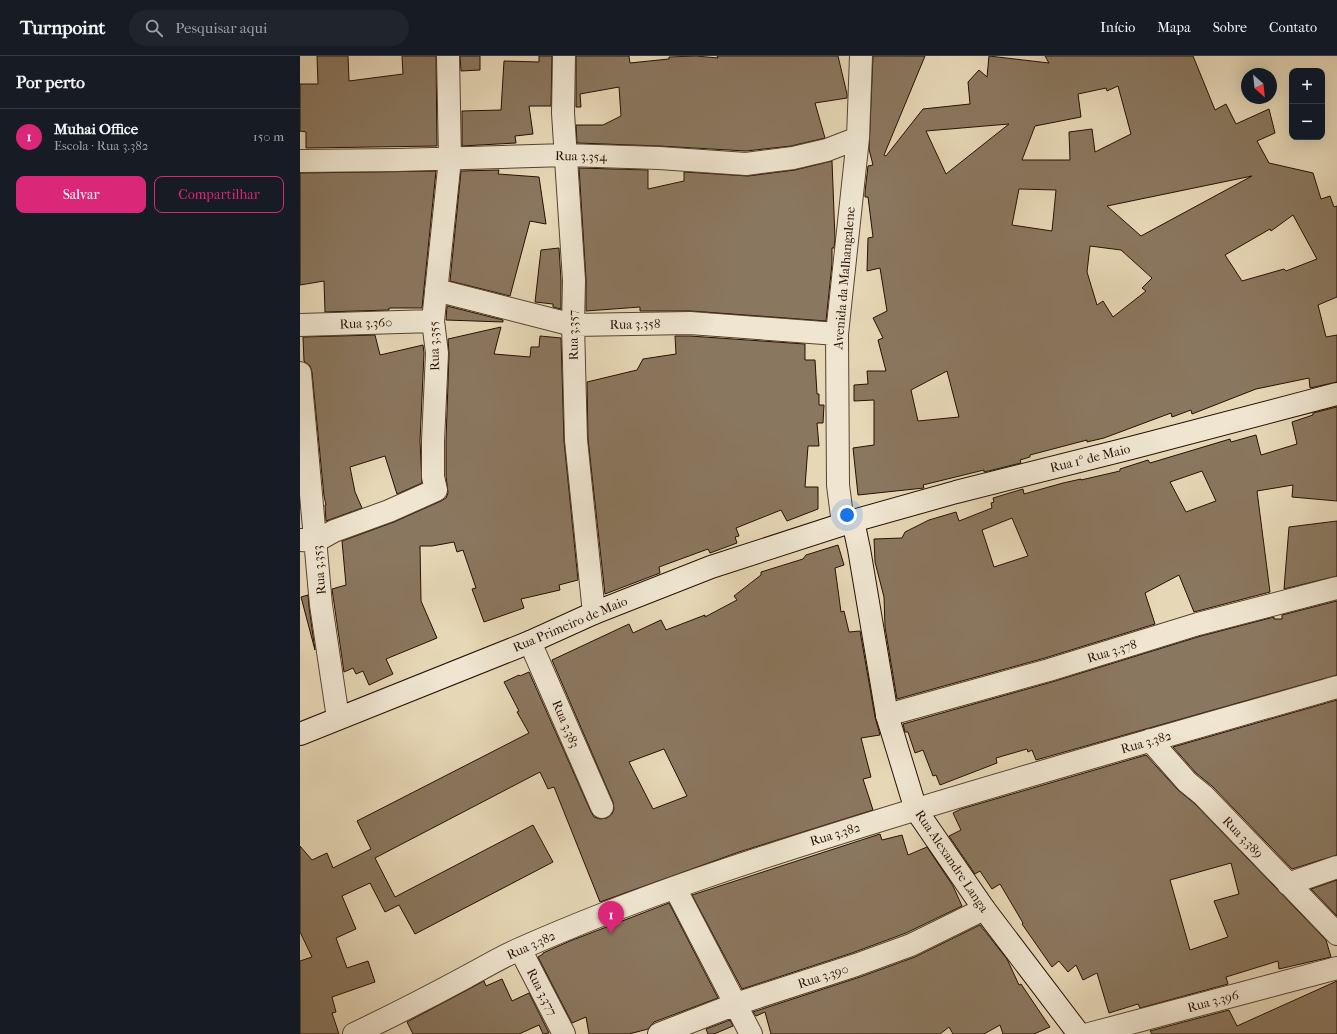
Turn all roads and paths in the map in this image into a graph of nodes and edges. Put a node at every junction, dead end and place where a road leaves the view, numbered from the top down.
1 (448, 56) edge
2 (564, 56) edge
3 (861, 56) edge
4 (858, 138) junction
5 (566, 155) junction
6 (450, 159) junction
7 (300, 161) edge
8 (436, 290) junction
9 (432, 321) junction
10 (300, 325) edge
11 (573, 325) junction
12 (837, 334) junction
13 (300, 373) edge
14 (1337, 394) edge
15 (848, 523) junction
16 (308, 541) edge
17 (1337, 588) edge
18 (594, 613) junction
19 (530, 642) junction
20 (1337, 687) edge
21 (887, 715) junction
22 (338, 718) junction
23 (300, 734) edge
24 (1150, 740) junction
25 (602, 807) dead end
26 (916, 810) junction
27 (1337, 867) edge
28 (1288, 884) junction
29 (675, 888) junction
30 (984, 909) junction
31 (1337, 934) edge
32 (520, 949) junction
33 (1337, 968) edge
34 (736, 1004) junction
35 (560, 1033) edge
36 (354, 1034) edge
37 (659, 1034) edge
38 (751, 1034) edge
39 (1079, 1034) edge
40 (1089, 1034) edge

1 - 6 street, Rua 3.355
2 - 5 street, Rua 3.357
3 - 4 street, Avenida da Malhangalene
4 - 5 street, Rua 3.354
4 - 12 street, Avenida da Malhangalene
5 - 6 street, Rua 3.354
5 - 11 street, Rua 3.357
6 - 7 street, Rua 3.354
6 - 8 street, Rua 3.355
8 - 9 street, Rua 3.355
8 - 11 street, Rua 3.358
9 - 10 street, Rua 3.360
9 - 16 street, Rua 3.355
11 - 12 street, Rua 3.358
11 - 18 street, Rua 3.357
12 - 15 street, Avenida da Malhangalene
13 - 16 street, Rua 3.353
14 - 15 street, Rua 1º de Maio
15 - 18 street, Rua Primeiro de Maio
15 - 21 street, Rua Alexandre Langa
16 - 22 street, Rua 3.353
17 - 21 street, Rua 3.378
18 - 19 street, Rua Primeiro de Maio
19 - 22 street, Rua Primeiro de Maio
19 - 25 street, Rua 3.383
20 - 24 street, Rua 3.382
21 - 26 street, Rua Alexandre Langa
22 - 23 street, Rua Primeiro de Maio
24 - 26 street, Rua 3.382
24 - 28 street, Rua 3.389
26 - 29 street, Rua 3.382
26 - 30 street, Rua Alexandre Langa
27 - 28 street
28 - 31 street, Rua 3.389
29 - 32 street, Rua 3.382
29 - 34 street
30 - 34 street, Rua 3.390
30 - 39 street, Rua Alexandre Langa
32 - 35 street, Rua 3.377
32 - 36 street, Rua 3.382
33 - 40 street, Rua 3.396
34 - 37 street, Rua 3.390
34 - 38 street

